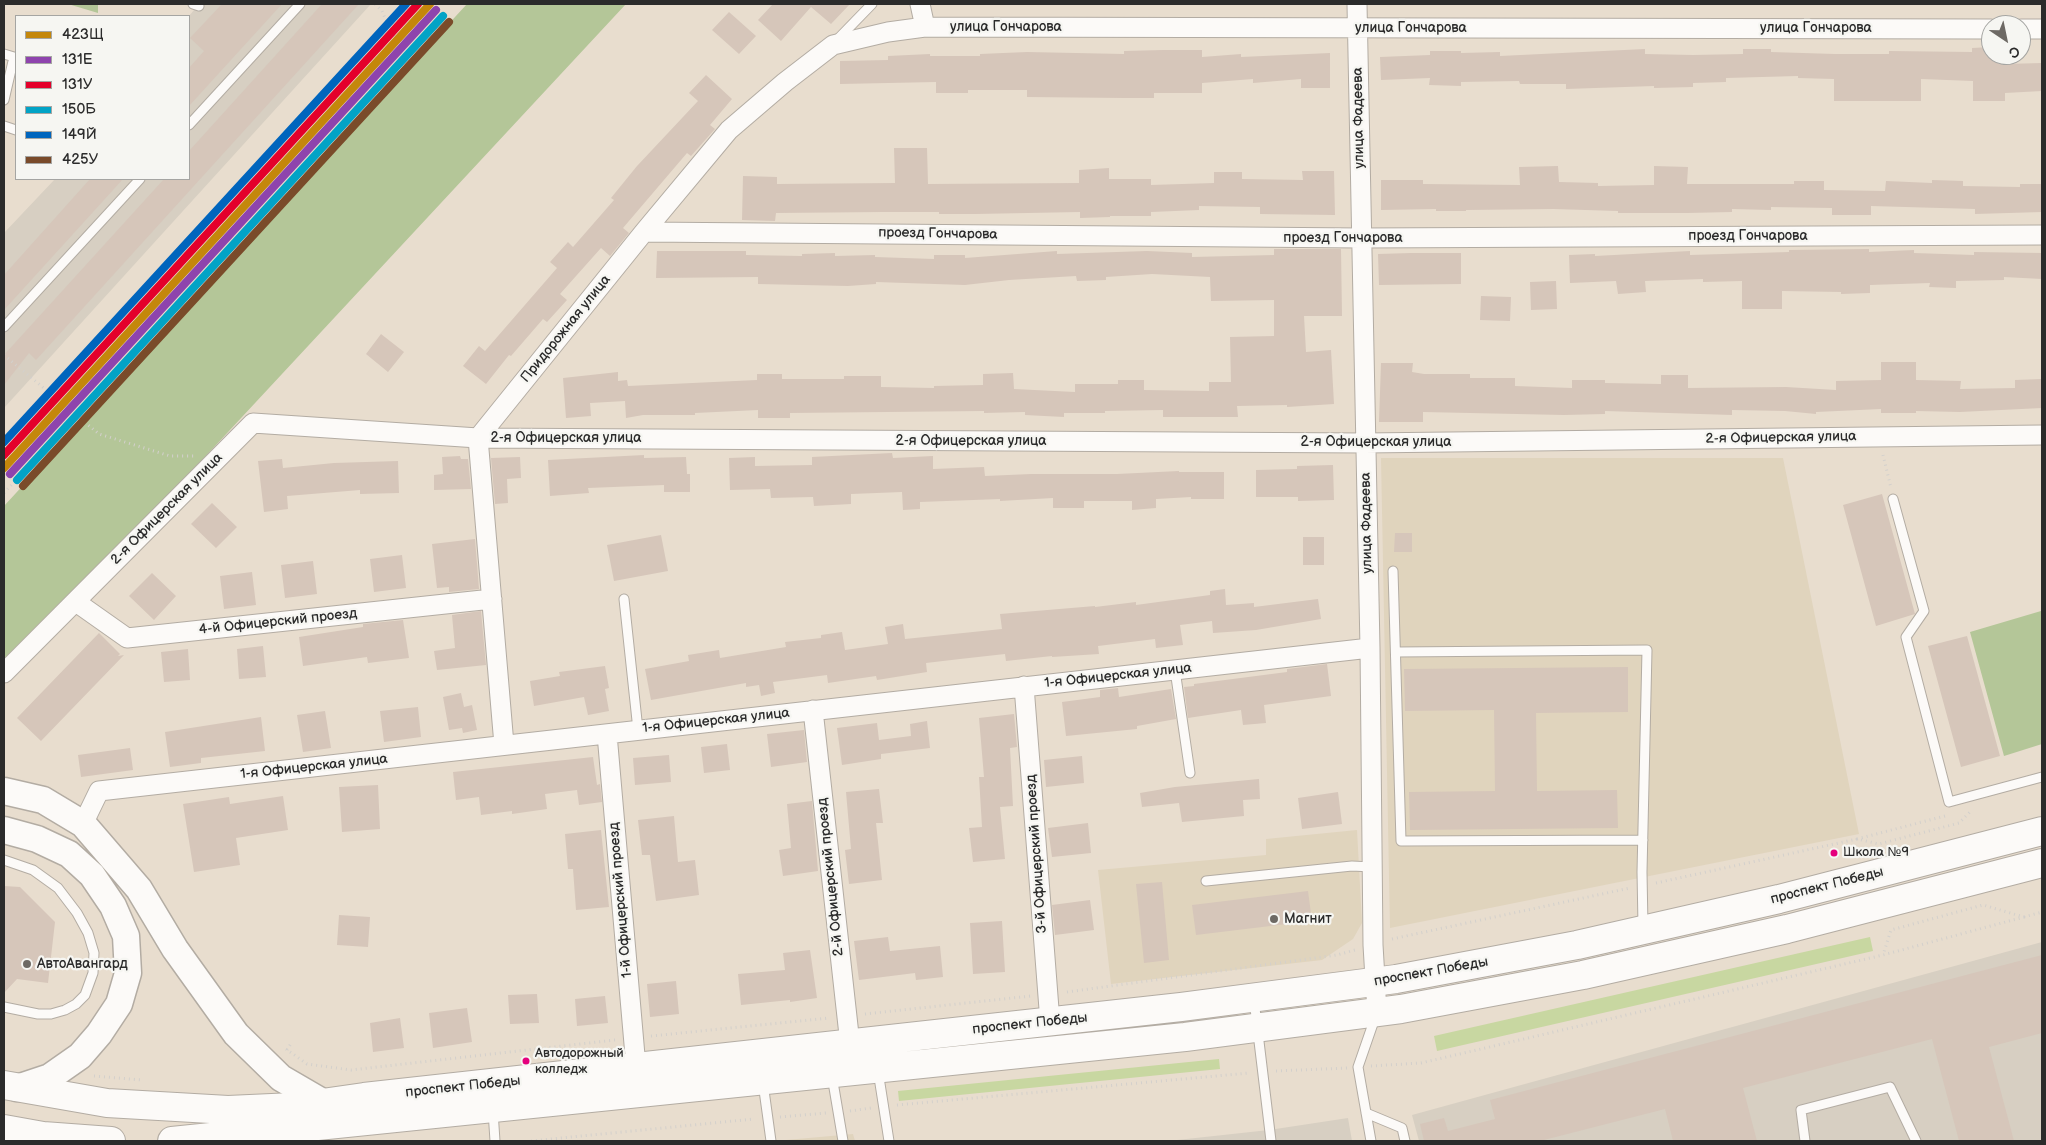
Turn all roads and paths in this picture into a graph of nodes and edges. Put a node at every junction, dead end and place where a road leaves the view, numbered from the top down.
1 (300, 4) edge
2 (375, 4) edge
3 (413, 4) edge
4 (872, 4) edge
5 (920, 4) edge
6 (1357, 4) edge
7 (925, 27) junction
8 (1358, 28) junction
9 (1981, 29) edge
10 (390, 30) junction
11 (833, 45) junction
12 (4, 54) edge
13 (4, 100) edge
14 (190, 124) edge
15 (139, 180) edge
16 (644, 232) junction
17 (2042, 235) edge
18 (1361, 238) junction
19 (4, 327) edge
20 (4, 355) edge
21 (76, 416) junction
22 (2042, 435) edge
23 (1879, 437) junction
24 (478, 438) junction
25 (1365, 443) junction
26 (220, 456) junction
27 (4, 494) edge
28 (1893, 499) joint
29 (1393, 571) dead end
30 (492, 599) junction
31 (624, 599) dead end
32 (76, 602) junction
33 (1370, 648) junction
34 (1396, 652) junction
35 (1175, 670) junction
36 (4, 673) edge
37 (1024, 686) junction
38 (813, 710) junction
39 (638, 730) junction
40 (607, 734) junction
41 (504, 745) junction
42 (1190, 773) dead end
43 (2042, 777) edge
44 (4, 791) edge
45 (1965, 810) dead end
46 (1947, 815) dead end
47 (83, 824) junction
48 (4, 830) edge
49 (2042, 831) edge
50 (1857, 839) junction
51 (1642, 840) junction
52 (4, 860) edge
53 (2042, 863) edge
54 (1372, 867) junction
55 (1206, 881) dead end
56 (1642, 885) junction
57 (2042, 912) edge
58 (2024, 917) junction
59 (1643, 930) junction
60 (1373, 945) junction
61 (1883, 955) junction
62 (1375, 982) junction
63 (1048, 994) junction
64 (1253, 998) junction
65 (4, 1008) edge
66 (1377, 1012) junction
67 (847, 1016) junction
68 (1050, 1022) junction
69 (1257, 1028) junction
70 (634, 1038) junction
71 (292, 1042) dead end
72 (287, 1050) dead end
73 (870, 1053) junction
74 (307, 1064) dead end
75 (636, 1067) junction
76 (1358, 1067) junction
77 (61, 1069) junction
78 (351, 1070) dead end
79 (1262, 1072) junction
80 (831, 1074) junction
81 (281, 1078) junction
82 (148, 1081) dead end
83 (762, 1081) junction
84 (10, 1087) edge
85 (324, 1103) junction
86 (884, 1106) junction
87 (492, 1108) junction
88 (838, 1112) junction
89 (1366, 1113) junction
90 (768, 1118) junction
91 (4, 1129) edge
92 (247, 1137) edge
93 (209, 1139) edge
94 (111, 1141) edge
95 (172, 1141) edge
96 (495, 1141) edge
97 (531, 1141) edge
98 (771, 1141) edge
99 (843, 1141) edge
100 (889, 1141) edge
101 (1270, 1141) edge
102 (1371, 1141) edge
103 (1405, 1141) edge
104 (1804, 1141) edge
105 (1916, 1141) edge

1 - 14 lane
2 - 10 path
3 - 10 path
4 - 11 lane, Придорожная улица
5 - 7 street
6 - 8 street, улица Фадеева
7 - 8 street, улица Гончарова
7 - 11 street, улица Гончарова
8 - 9 street, улица Гончарова
8 - 18 street, улица Фадеева
10 - 21 path
11 - 16 street, Придорожная улица
12 - 13 lane
15 - 19 lane
16 - 18 street, проезд Гончарова
16 - 24 street, Придорожная улица
17 - 18 street, проезд Гончарова
18 - 25 street, улица Фадеева
20 - 21 path
21 - 26 path
21 - 27 path
22 - 23 street, 2-я Офицерская улица
23 - 25 street, 2-я Офицерская улица
23 - 28 path
24 - 25 street, 2-я Офицерская улица
24 - 26 street, 2-я Офицерская улица
24 - 30 street
25 - 33 street, улица Фадеева
26 - 32 street, 2-я Офицерская улица
28 - 43 lane
29 - 34 lane
30 - 32 street, 4-й Офицерский проезд
30 - 41 street
31 - 39 lane
32 - 36 street, 2-я Офицерская улица
33 - 35 street, 1-я Офицерская улица
33 - 54 street, улица Фадеева
34 - 51 lane
34 - 51 lane
35 - 37 street, 1-я Офицерская улица
35 - 42 lane
37 - 38 street, 1-я Офицерская улица
37 - 63 street, 3-й Офицерский проезд
38 - 39 street, 1-я Офицерская улица
38 - 67 street, 2-й Офицерский проезд
39 - 40 street, 1-я Офицерская улица
40 - 41 street, 1-я Офицерская улица
40 - 70 street, 1-й Офицерский проезд
41 - 47 street, 1-я Офицерская улица
44 - 47 main road
45 - 50 path
46 - 50 path
47 - 81 main road
48 - 77 main road
49 - 59 main road, проспект Победы
50 - 56 path
51 - 56 lane
52 - 65 lane
53 - 66 main road, проспект Победы
54 - 55 lane
54 - 60 street, улица Фадеева
56 - 59 lane
56 - 60 path
57 - 58 path
58 - 61 path
58 - 61 path
59 - 62 main road, проспект Победы
60 - 62 street, улица Фадеева
60 - 63 path
61 - 76 path
62 - 64 main road, проспект Победы
62 - 66 street, улица Фадеева
63 - 67 path
63 - 68 street, 3-й Офицерский проезд
64 - 68 main road, проспект Победы
64 - 69 lane
66 - 69 main road, проспект Победы
66 - 76 lane
67 - 70 path
67 - 73 street, 2-й Офицерский проезд
68 - 73 main road, проспект Победы
69 - 73 main road, проспект Победы
69 - 79 lane
70 - 75 street, 1-й Офицерский проезд
70 - 78 path
71 - 72 path
73 - 75 main road, проспект Победы
73 - 80 main road, проспект Победы
73 - 86 lane
74 - 81 path
75 - 85 main road, проспект Победы
76 - 79 path
76 - 89 lane
77 - 82 path
77 - 84 main road
79 - 86 path
79 - 101 lane
80 - 83 main road, проспект Победы
80 - 88 lane
81 - 85 main road
83 - 87 main road, проспект Победы
83 - 90 lane
84 - 85 main road, проспект Победы
86 - 88 path
86 - 100 lane
87 - 92 main road, проспект Победы
87 - 96 lane
88 - 90 path
88 - 99 lane
89 - 102 lane
89 - 103 lane
90 - 97 path
90 - 98 lane
91 - 94 main road
92 - 93 main road, проспект Победы
93 - 95 main road, проспект Победы
104 - 105 lane

